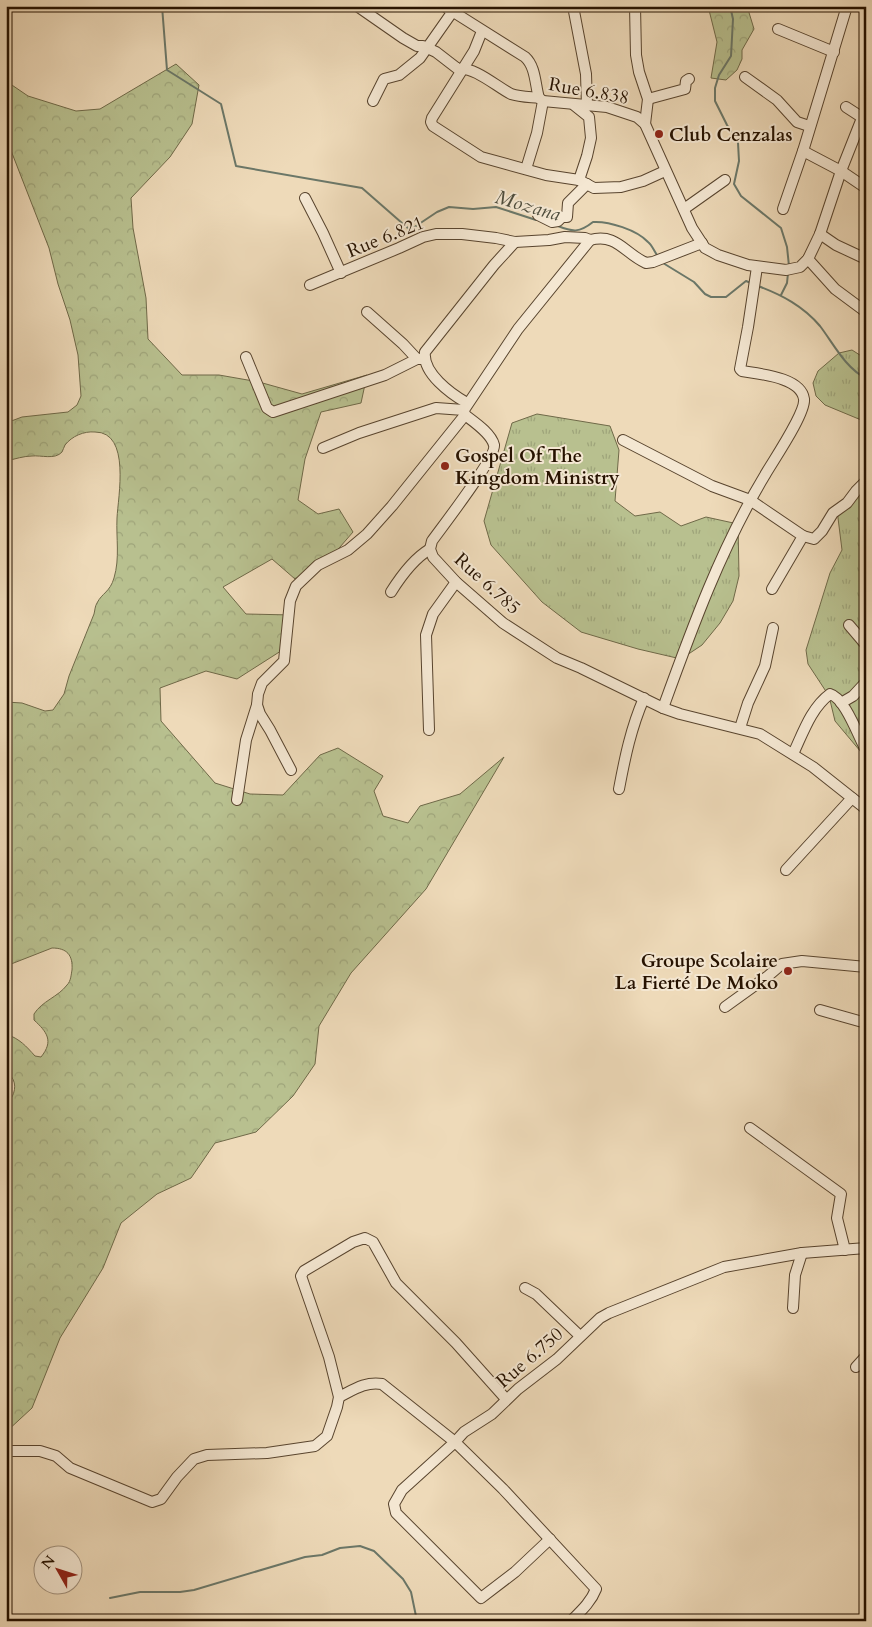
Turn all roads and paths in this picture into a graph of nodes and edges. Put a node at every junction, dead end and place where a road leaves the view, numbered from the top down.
1 (357, 6) edge
2 (573, 6) edge
3 (635, 6) edge
4 (847, 6) edge
5 (449, 8) edge
6 (778, 29) dead end
7 (482, 31) junction
8 (428, 48) junction
9 (834, 52) junction
10 (462, 68) junction
11 (745, 77) dead end
12 (688, 79) dead end
13 (648, 99) junction
14 (541, 100) junction
15 (373, 101) dead end
16 (574, 105) junction
17 (587, 106) junction
18 (846, 107) dead end
19 (864, 117) edge
20 (645, 124) junction
21 (809, 126) junction
22 (803, 151) junction
23 (526, 169) junction
24 (665, 171) junction
25 (840, 171) junction
26 (725, 180) dead end
27 (583, 182) junction
28 (866, 188) edge
29 (305, 198) dead end
30 (684, 209) junction
31 (783, 209) dead end
32 (538, 215) dead end
33 (820, 234) junction
34 (590, 240) junction
35 (515, 242) junction
36 (702, 243) junction
37 (808, 259) junction
38 (866, 259) edge
39 (757, 266) junction
40 (340, 273) junction
41 (310, 285) dead end
42 (367, 312) dead end
43 (866, 312) edge
44 (246, 357) dead end
45 (420, 359) junction
46 (466, 409) junction
47 (623, 440) dead end
48 (323, 448) dead end
49 (866, 481) edge
50 (750, 500) junction
51 (804, 536) junction
52 (430, 549) junction
53 (456, 582) junction
54 (772, 590) dead end
55 (391, 592) dead end
56 (849, 625) dead end
57 (773, 628) dead end
58 (866, 645) edge
59 (866, 682) edge
60 (644, 698) junction
61 (841, 703) junction
62 (257, 705) junction
63 (663, 708) junction
64 (740, 728) junction
65 (429, 730) dead end
66 (866, 750) edge
67 (793, 754) junction
68 (291, 770) dead end
69 (619, 789) dead end
70 (852, 798) junction
71 (237, 800) dead end
72 (866, 809) edge
73 (786, 870) dead end
74 (866, 967) edge
75 (724, 1007) dead end
76 (820, 1010) dead end
77 (866, 1023) edge
78 (750, 1128) dead end
79 (866, 1248) edge
80 (845, 1250) junction
81 (802, 1253) junction
82 (525, 1288) dead end
83 (793, 1308) dead end
84 (580, 1336) junction
85 (866, 1356) edge
86 (856, 1367) dead end
87 (339, 1397) junction
88 (506, 1399) junction
89 (455, 1442) junction
90 (6, 1451) edge
91 (550, 1538) junction
92 (571, 1621) edge

1 - 8 street, Rue 6.838
2 - 17 street
3 - 13 street
4 - 9 street
5 - 7 street
5 - 8 street
6 - 9 street
7 - 10 street
7 - 14 street
8 - 10 street, Rue 6.838
8 - 15 street
9 - 21 street
10 - 14 street, Rue 6.838
10 - 23 street
11 - 21 street
12 - 13 street
13 - 20 street
14 - 16 street, Rue 6.838
14 - 23 street
16 - 17 street, Rue 6.838
16 - 27 street
17 - 20 street, Rue 6.838
18 - 19 street
19 - 25 street
20 - 24 street, Rue 6.838
21 - 22 street
22 - 25 street
22 - 31 street
23 - 27 street
24 - 27 street
24 - 30 street, Rue 6.838
25 - 28 street
25 - 33 street
26 - 30 street
27 - 32 street
29 - 40 street
30 - 36 street, Rue 6.838
33 - 37 street
33 - 38 street
34 - 35 street, Rue 6.821
34 - 36 street, Rue 6.821
34 - 46 street
35 - 40 street, Rue 6.821
35 - 45 street
36 - 39 street, Rue 6.838
37 - 39 street, Rue 6.838
37 - 43 street
39 - 50 street
40 - 41 street, Rue 6.821
42 - 45 street, Rue 6.785
44 - 45 street
45 - 46 street, Rue 6.785
46 - 48 street
46 - 52 street, Rue 6.785
46 - 62 street
47 - 50 street
49 - 51 street
50 - 51 street
50 - 63 street
51 - 54 street
52 - 53 street, Rue 6.785
52 - 55 street
53 - 60 street, Rue 6.785
53 - 65 street
56 - 58 street
57 - 64 street
59 - 61 street
60 - 63 street, Rue 6.785
60 - 69 street
61 - 66 street
61 - 67 street
62 - 68 street
62 - 71 street
63 - 64 street, Rue 6.785
64 - 67 street, Rue 6.785
67 - 70 street, Rue 6.785
70 - 72 street, Rue 6.785
70 - 73 street
74 - 75 street
76 - 77 street
78 - 80 street
79 - 80 street, Rue 6.750
80 - 81 street, Rue 6.750
81 - 83 street
81 - 84 street, Rue 6.750
82 - 84 street
84 - 88 street, Rue 6.750
85 - 86 street
87 - 88 street
87 - 89 street
87 - 90 street
88 - 89 street, Rue 6.750
89 - 91 street
89 - 91 street, Rue 6.750
91 - 92 street

